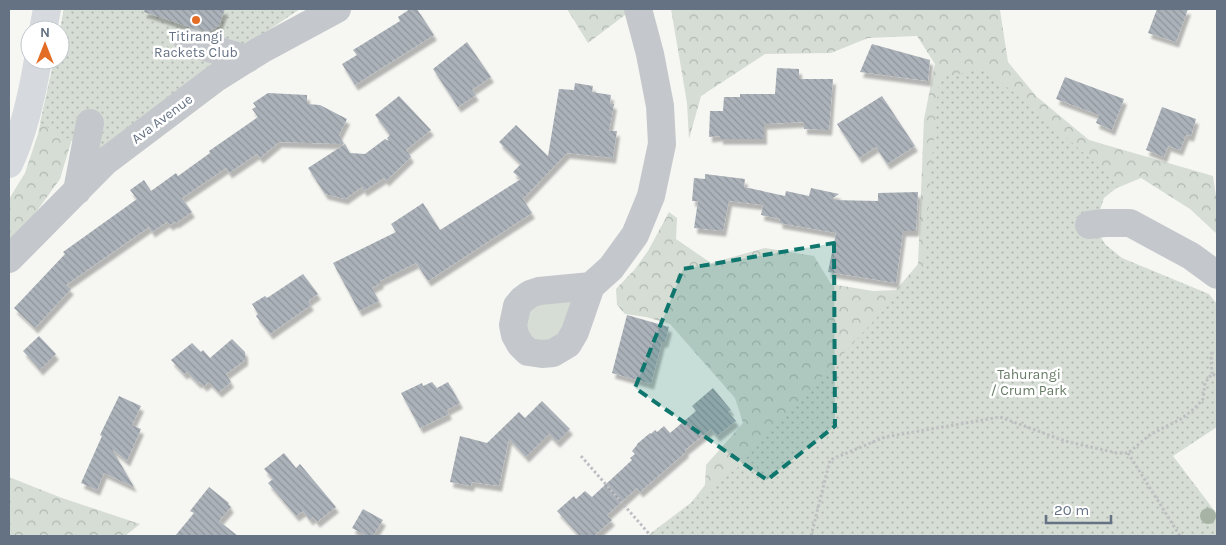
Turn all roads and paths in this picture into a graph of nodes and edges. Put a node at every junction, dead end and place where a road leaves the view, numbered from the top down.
1 (337, 9) edge
2 (638, 9) edge
3 (188, 42) dead end
4 (247, 59) junction
5 (36, 70) edge
6 (90, 124) dead end
7 (9, 164) edge
8 (77, 190) junction
9 (1089, 225) dead end
10 (9, 259) edge
11 (1217, 275) edge
12 (591, 286) dead end
13 (1212, 352) dead end
14 (1212, 374) junction
15 (1217, 376) edge
16 (1128, 453) junction
17 (581, 456) dead end
18 (651, 536) edge
19 (811, 536) edge
20 (1180, 536) edge

1 - 4 street, Ava Avenue
2 - 12 street
3 - 4 street
4 - 8 street, Ava Avenue
5 - 7 main road
6 - 8 street
8 - 10 street, Ava Avenue
9 - 11 street
13 - 14 path
14 - 15 path
14 - 16 path
16 - 19 path
16 - 20 path
17 - 18 path

